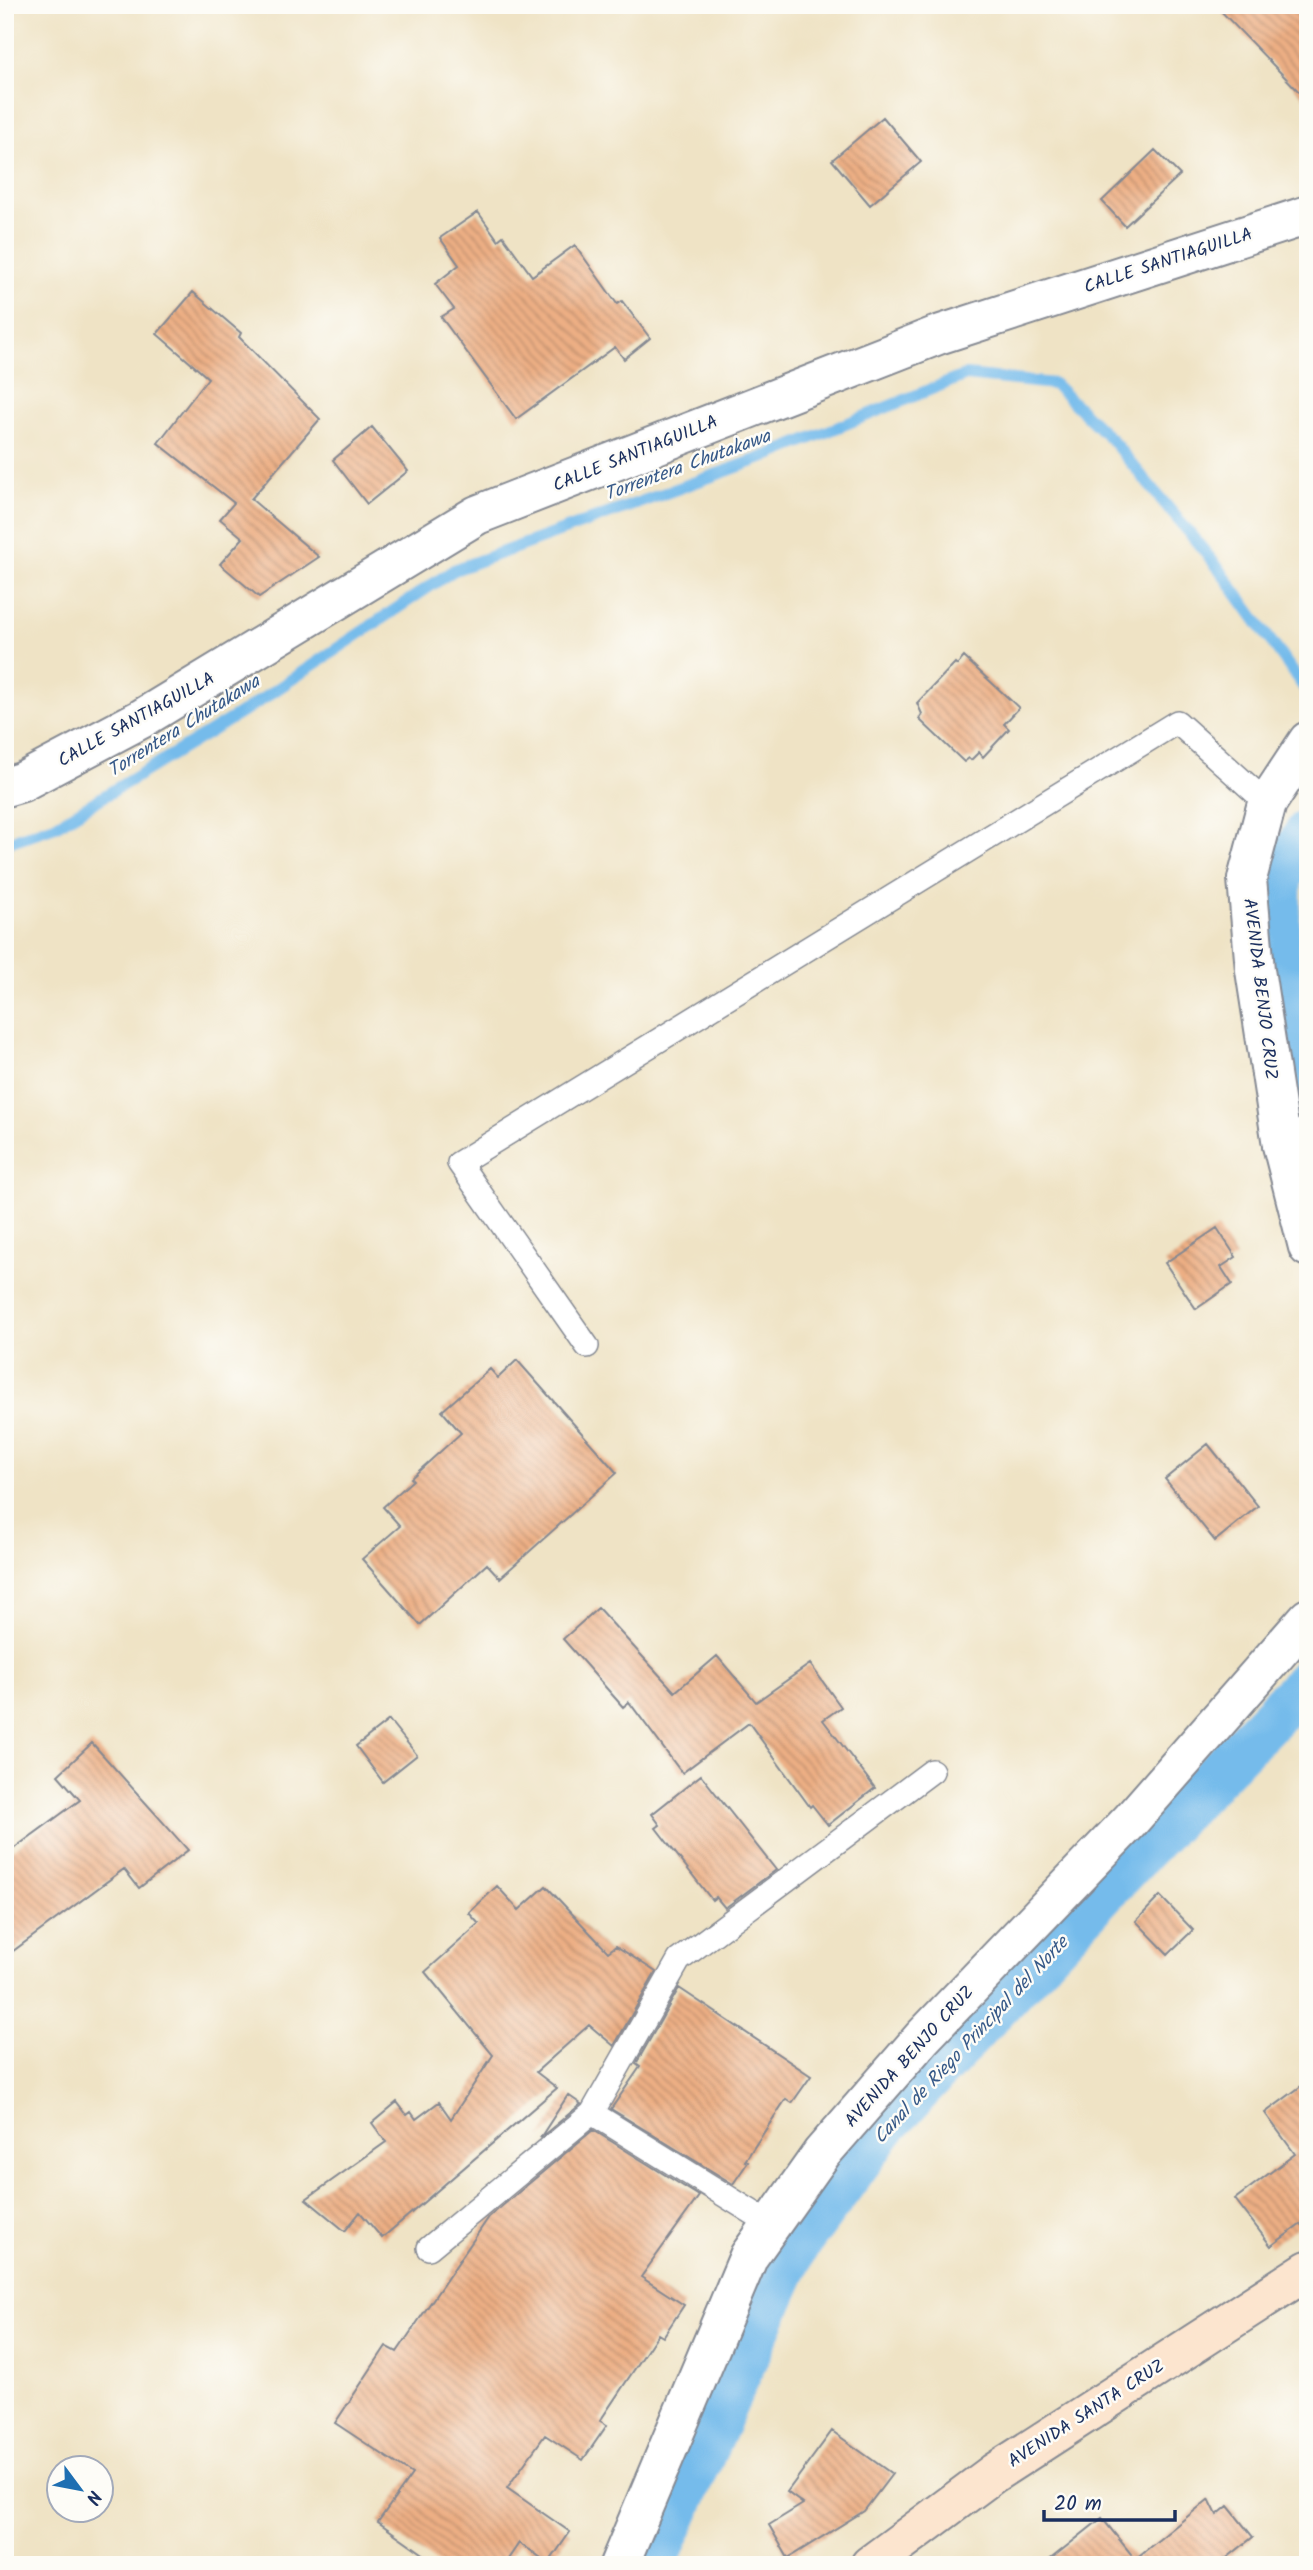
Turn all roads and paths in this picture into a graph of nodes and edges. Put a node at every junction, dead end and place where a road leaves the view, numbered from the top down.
1 (1308, 215) edge
2 (1308, 741) edge
3 (5, 787) edge
4 (1267, 803) junction
5 (1297, 1140) edge
6 (1308, 1247) edge
7 (587, 1346) dead end
8 (1308, 1618) edge
9 (932, 1771) dead end
10 (592, 2113) junction
11 (771, 2224) junction
12 (429, 2248) dead end
13 (1308, 2270) edge
14 (619, 2565) edge
15 (870, 2565) edge

1 - 3 street, CALLE SANTIAGUILLA
2 - 4 street, AVENIDA BENJO CRUZ
4 - 5 street, AVENIDA BENJO CRUZ
4 - 7 lane
5 - 6 street, AVENIDA BENJO CRUZ
8 - 11 street, AVENIDA BENJO CRUZ
9 - 10 lane
10 - 11 lane
10 - 12 lane
11 - 14 street, AVENIDA BENJO CRUZ
13 - 15 main road, AVENIDA SANTA CRUZ

